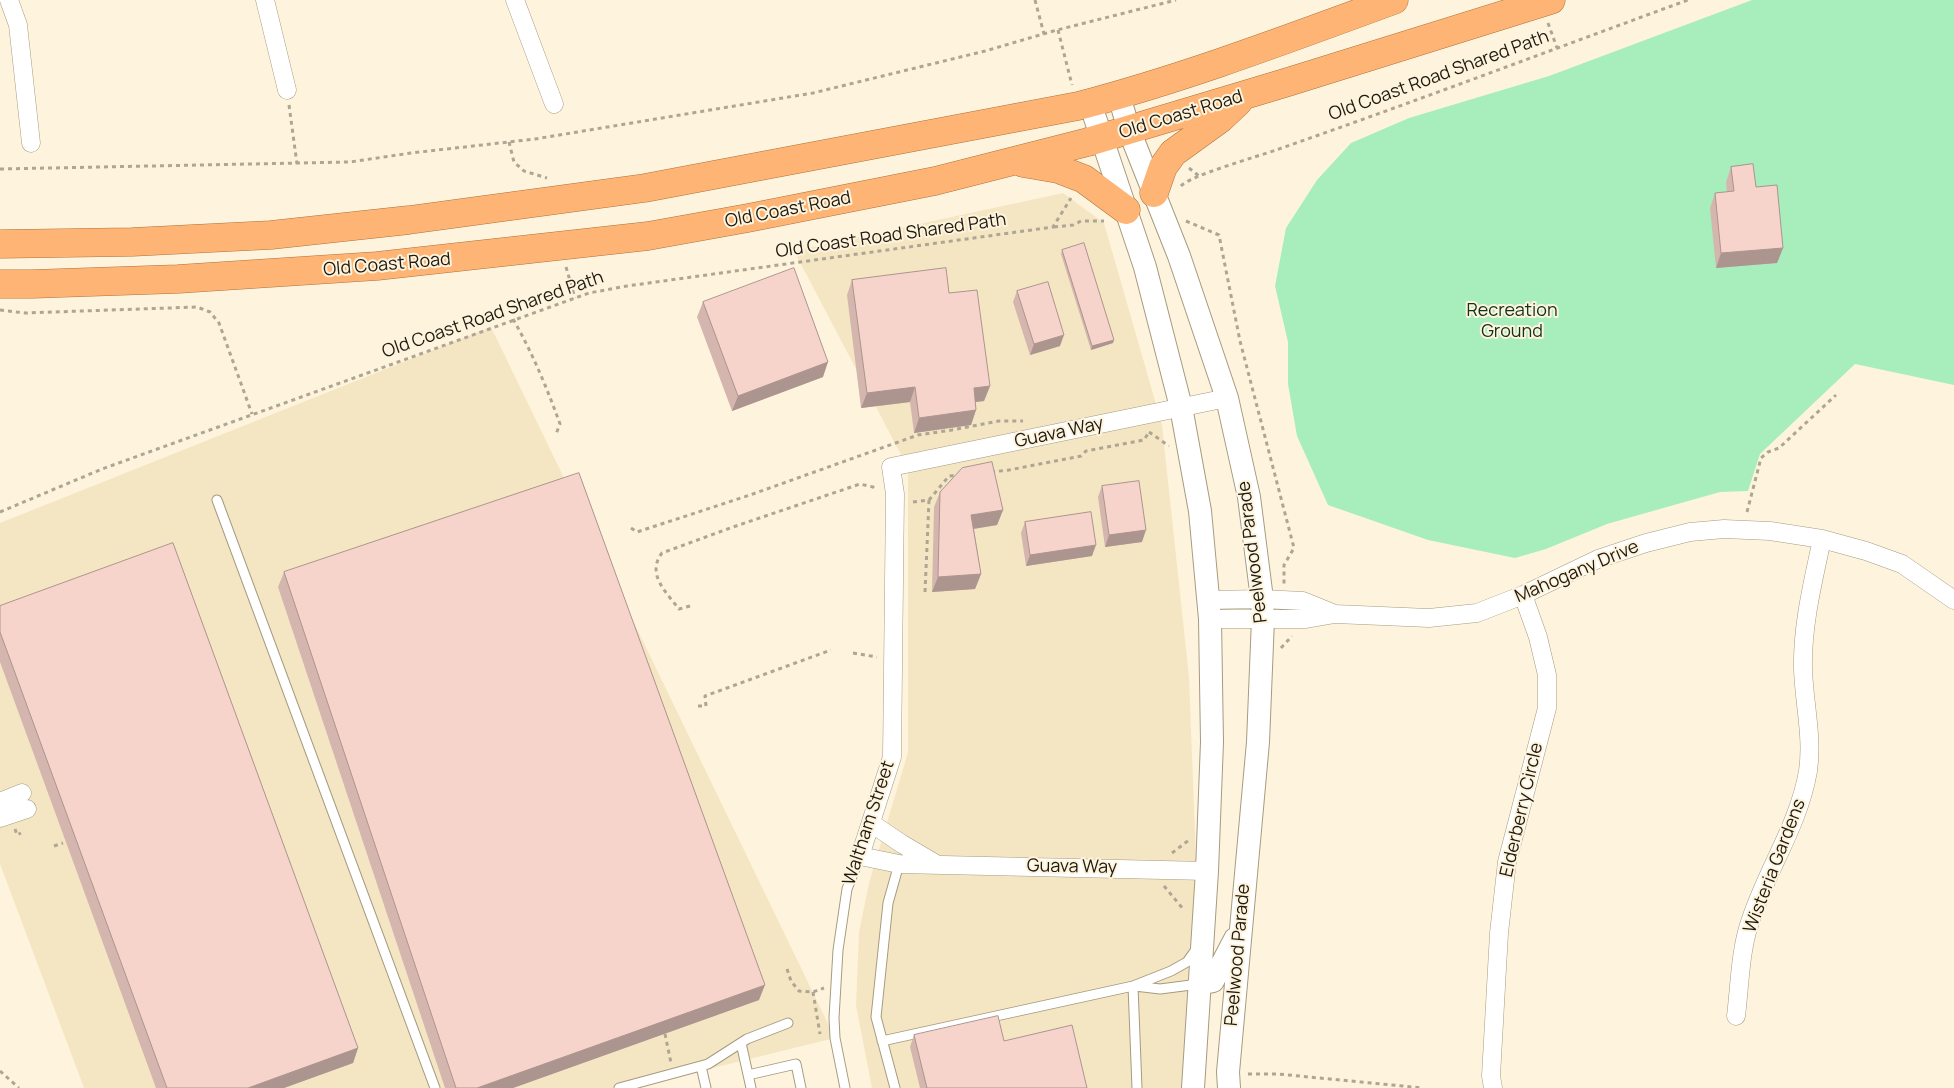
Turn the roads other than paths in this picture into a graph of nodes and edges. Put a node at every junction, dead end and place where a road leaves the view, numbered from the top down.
1 (9, 0) edge
2 (265, 0) edge
3 (515, 0) edge
4 (1394, 0) edge
5 (1551, 0) edge
6 (287, 90) road end
7 (1119, 96) junction
8 (1244, 96) junction
9 (1090, 103) junction
10 (554, 104) dead end
11 (1129, 130) junction
12 (1101, 138) junction
13 (30, 143) dead end
14 (1013, 161) junction
15 (1154, 193) junction
16 (1117, 213) junction
17 (0, 244) edge
18 (0, 284) edge
19 (32, 284) junction
20 (0, 290) edge
21 (1227, 398) junction
22 (1181, 407) junction
23 (891, 467) joint
24 (217, 500) dead end
25 (1822, 539) junction
26 (1523, 595) junction
27 (1954, 600) edge
28 (1209, 609) junction
29 (1262, 609) junction
30 (0, 802) edge
31 (0, 818) edge
32 (871, 823) junction
33 (860, 856) junction
34 (899, 864) junction
35 (936, 864) junction
36 (1207, 871) junction
37 (1242, 925) junction
38 (1203, 939) junction
39 (1199, 984) junction
40 (1133, 986) junction
41 (1736, 1016) dead end
42 (788, 1023) dead end
43 (882, 1041) junction
44 (741, 1043) junction
45 (701, 1066) junction
46 (748, 1074) junction
47 (1237, 1081) edge
48 (643, 1085) edge
49 (436, 1088) edge
50 (619, 1088) edge
51 (706, 1088) edge
52 (750, 1088) edge
53 (801, 1088) edge
54 (845, 1088) edge
55 (895, 1088) edge
56 (1137, 1088) edge
57 (1193, 1088) edge
58 (1493, 1088) edge

1 - 13 street
2 - 6 street
3 - 10 street
4 - 7 highway, Old Coast Road
5 - 8 highway, Old Coast Road
7 - 9 highway, Old Coast Road
7 - 11 street, Peelwood Parade
8 - 11 highway, Old Coast Road
8 - 15 highway
9 - 12 street, Peelwood Parade
9 - 17 highway, Old Coast Road
11 - 12 highway, Old Coast Road
11 - 15 street, Peelwood Parade
12 - 14 highway, Old Coast Road
12 - 16 street, Peelwood Parade
14 - 16 highway
14 - 19 highway, Old Coast Road
15 - 21 street, Peelwood Parade
16 - 22 street, Peelwood Parade
18 - 19 highway, Old Coast Road
19 - 20 highway
21 - 22 street, Guava Way
21 - 29 street, Peelwood Parade
22 - 23 street, Guava Way
22 - 28 street, Peelwood Parade
23 - 32 street, Waltham Street
24 - 49 lane
25 - 26 street, Mahogany Drive
25 - 27 street, Mahogany Drive
25 - 41 street, Wisteria Gardens
26 - 29 street, Mahogany Drive
26 - 58 street, Elderberry Circle
28 - 29 street, Mahogany Drive
28 - 36 street, Peelwood Parade
29 - 37 street, Peelwood Parade
30 - 31 street
32 - 33 street, Waltham Street
32 - 35 street, Guava Way
33 - 34 street, Guava Way
33 - 54 lane, Waltham Street
34 - 35 street, Guava Way
34 - 43 lane
35 - 36 street, Guava Way
36 - 38 street, Peelwood Parade
37 - 39 street
37 - 47 street, Peelwood Parade
38 - 39 street, Peelwood Parade
38 - 40 lane
39 - 40 lane
39 - 57 street, Peelwood Parade
40 - 43 lane
40 - 56 lane
42 - 44 lane
43 - 55 lane
44 - 45 lane
44 - 46 lane
45 - 48 lane
45 - 51 lane
46 - 52 lane
46 - 53 lane
48 - 50 lane

